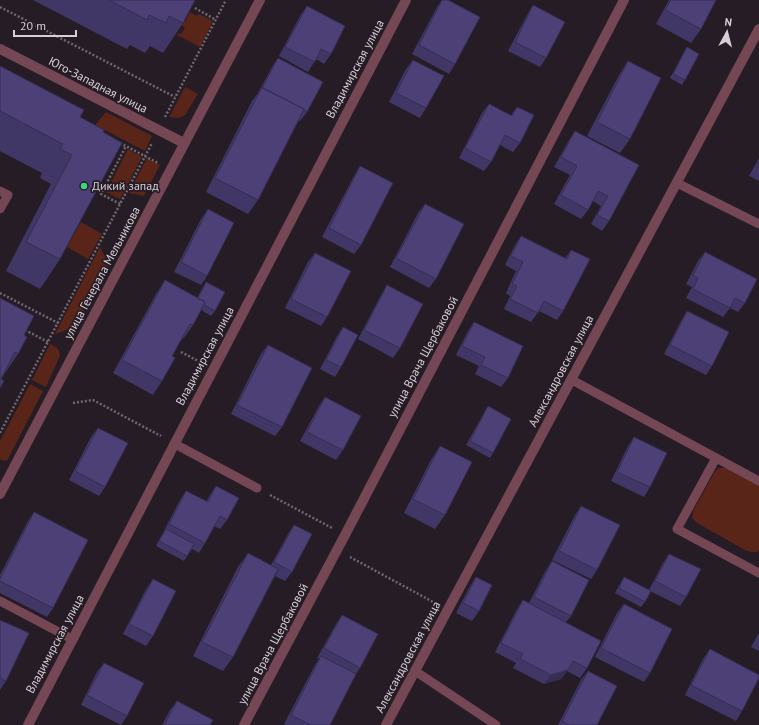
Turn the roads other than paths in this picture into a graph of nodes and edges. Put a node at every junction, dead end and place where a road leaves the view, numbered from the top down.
1 (260, 0) edge
2 (406, 0) edge
3 (624, 0) edge
4 (759, 29) edge
5 (0, 49) edge
6 (184, 143) junction
7 (677, 183) junction
8 (0, 191) edge
9 (0, 209) edge
10 (759, 224) edge
11 (572, 380) junction
12 (174, 444) junction
13 (716, 458) junction
14 (759, 481) edge
15 (257, 488) road end
16 (0, 494) edge
17 (759, 572) edge
18 (0, 600) edge
19 (72, 639) junction
20 (416, 671) junction
21 (28, 725) edge
22 (244, 725) edge
23 (386, 725) edge
24 (496, 725) edge

1 - 6 street, улица Генерала Мельникова
2 - 12 street, Владимирская улица
3 - 22 street, улица Врача Щербаковой
4 - 7 street, Александровская улица
5 - 6 street, Юго-Западная улица
6 - 16 street, улица Генерала Мельникова
7 - 10 lane
7 - 11 street, Александровская улица
8 - 9 lane
11 - 13 lane
11 - 20 street, Александровская улица
12 - 15 lane
12 - 19 street, Владимирская улица
13 - 14 lane
13 - 17 lane
18 - 19 lane
19 - 21 street, Владимирская улица
20 - 23 street, Александровская улица
20 - 24 lane

